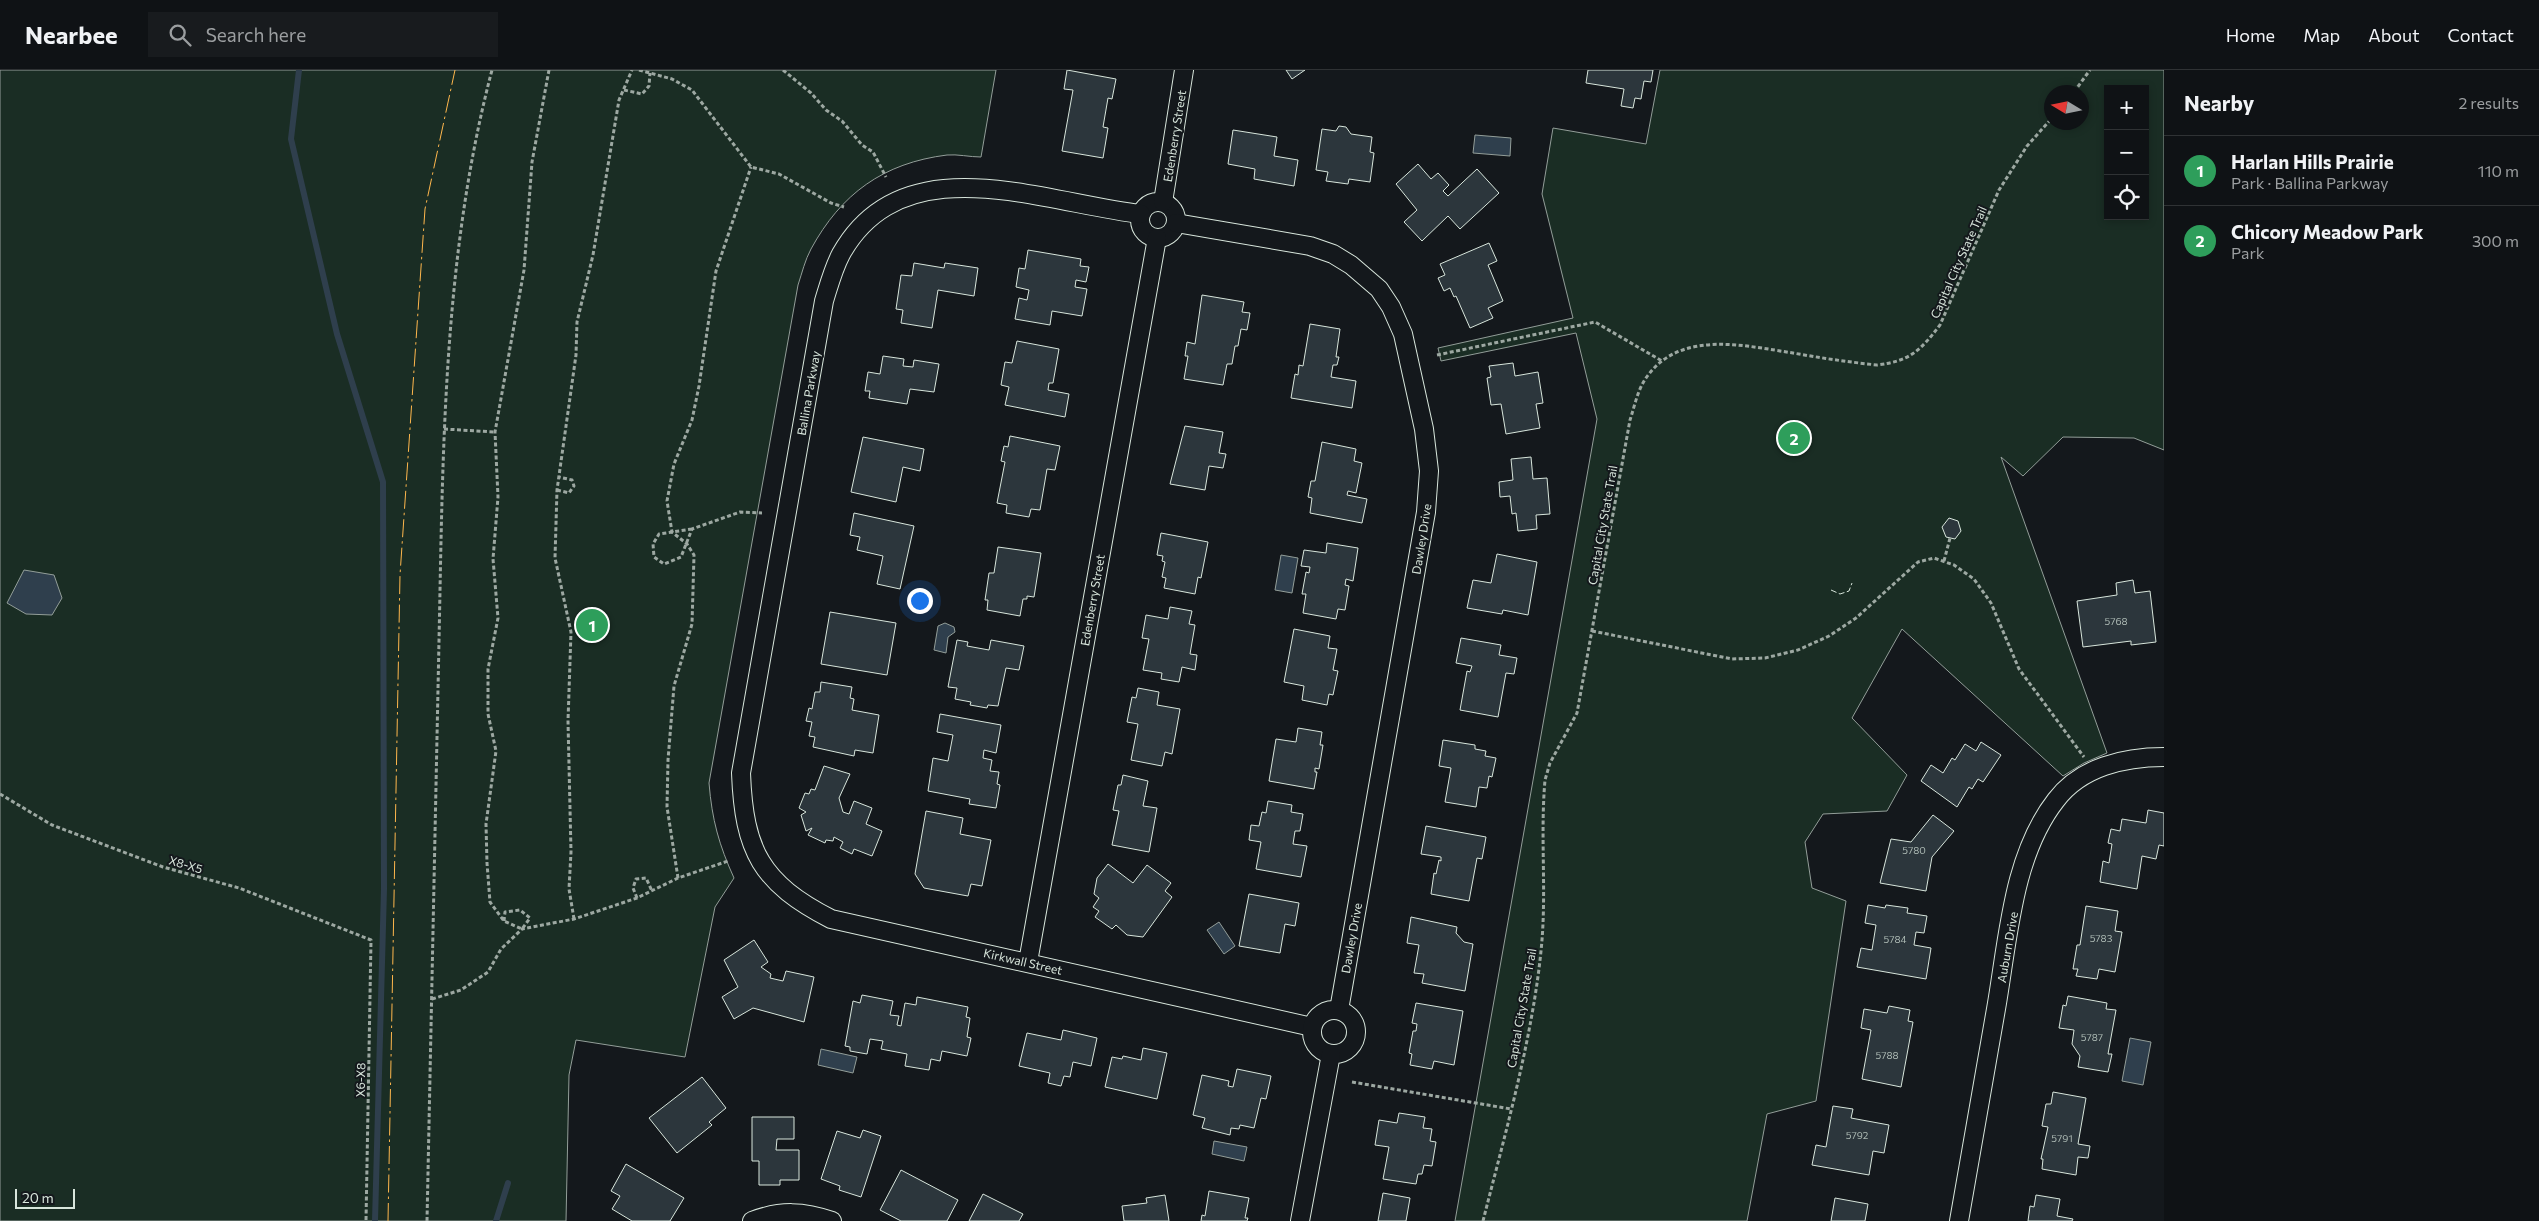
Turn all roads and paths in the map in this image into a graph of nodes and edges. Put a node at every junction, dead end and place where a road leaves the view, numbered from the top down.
1 (492, 70) edge
2 (549, 70) edge
3 (632, 70) edge
4 (639, 70) edge
5 (783, 70) edge
6 (1184, 70) edge
7 (2090, 70) edge
8 (650, 73) junction
9 (2079, 85) edge
10 (624, 90) junction
11 (2044, 128) edge
12 (751, 167) junction
13 (886, 177) dead end
14 (1163, 202) junction
15 (844, 207) dead end
16 (1141, 214) junction
17 (1176, 223) junction
18 (1157, 238) junction
19 (1436, 355) dead end
20 (1662, 361) junction
21 (444, 429) junction
22 (495, 432) junction
23 (559, 477) junction
24 (557, 490) junction
25 (762, 513) dead end
26 (692, 529) junction
27 (672, 532) junction
28 (1950, 538) dead end
29 (687, 544) junction
30 (1944, 561) junction
31 (1592, 631) junction
32 (2164, 757) edge
33 (2094, 770) junction
34 (0, 794) edge
35 (756, 856) joint
36 (728, 861) dead end
37 (678, 878) junction
38 (652, 891) junction
39 (637, 898) junction
40 (574, 919) junction
41 (504, 920) junction
42 (522, 930) junction
43 (371, 940) joint
44 (1028, 962) junction
45 (432, 999) junction
46 (1339, 1010) junction
47 (1312, 1027) junction
48 (1331, 1054) junction
49 (1352, 1082) dead end
50 (1511, 1109) junction
51 (366, 1221) edge
52 (426, 1221) edge
53 (752, 1221) edge
54 (832, 1221) edge
55 (1300, 1221) edge
56 (1483, 1221) edge
57 (1959, 1221) edge

1 - 21 path
2 - 22 path
3 - 10 path
4 - 8 path
5 - 13 path
6 - 14 street, Edenberry Street
7 - 9 path
8 - 10 path
8 - 12 path
10 - 23 path
11 - 20 path, Capital City State Trail
12 - 15 path
12 - 27 path
14 - 16 street
14 - 17 street
16 - 18 street
16 - 35 street, Ballina Parkway
17 - 18 street
17 - 46 street, Dawley Drive
18 - 44 street, Edenberry Street
19 - 20 path
20 - 31 path, Capital City State Trail
21 - 22 path
21 - 45 path
22 - 41 path
23 - 24 path
23 - 24 path
24 - 40 path
25 - 26 path
26 - 27 path
26 - 29 path
27 - 29 path
27 - 29 path
28 - 30 path
29 - 37 path
30 - 31 path
30 - 33 path
31 - 50 path, Capital City State Trail
32 - 33 street, Auburn Drive
33 - 57 street, Auburn Drive
34 - 43 path, X8-X5
35 - 44 street, Kirkwall Street
36 - 37 path
37 - 38 path
38 - 39 path
38 - 39 path
39 - 40 path
40 - 42 path
41 - 42 path
41 - 42 path
42 - 45 path
43 - 51 path, X6-X8
44 - 47 street, Kirkwall Street
45 - 52 path
46 - 47 street
46 - 48 street
47 - 48 street
48 - 55 street
49 - 50 path
50 - 56 path, Capital City State Trail
53 - 54 street

